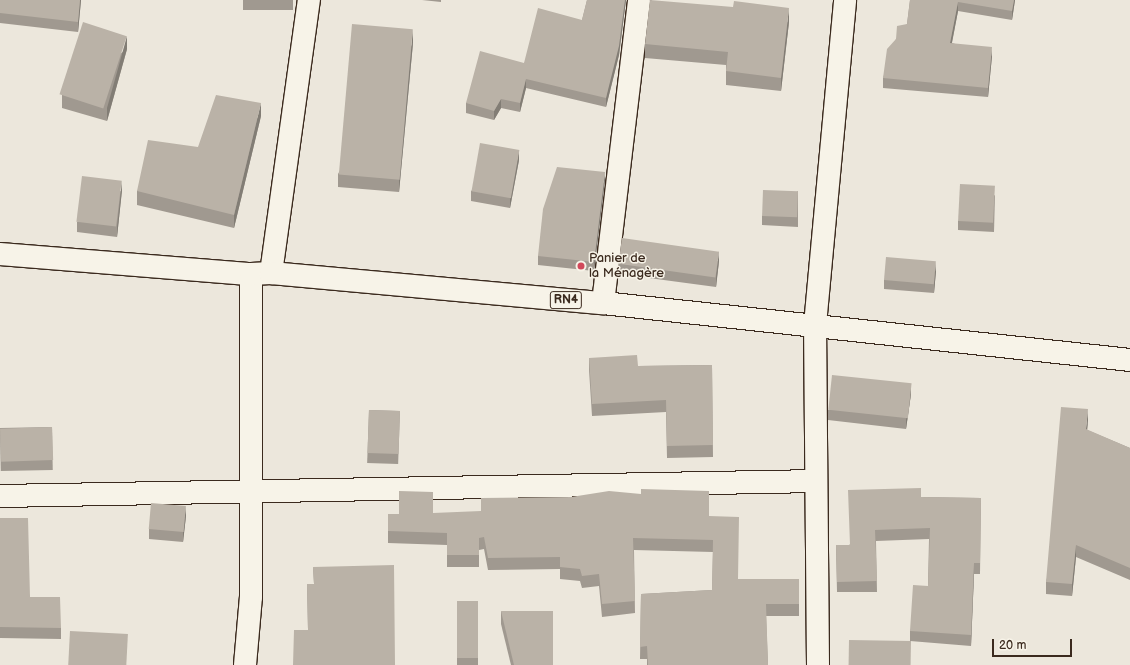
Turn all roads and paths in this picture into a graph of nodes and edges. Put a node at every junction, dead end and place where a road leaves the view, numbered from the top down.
1 (309, 0) edge
2 (639, 0) edge
3 (845, 0) edge
4 (0, 254) edge
5 (261, 273) junction
6 (603, 303) junction
7 (815, 325) junction
8 (1130, 360) edge
9 (816, 481) junction
10 (252, 491) junction
11 (0, 496) edge
12 (245, 665) edge
13 (818, 665) edge

1 - 5 main road
2 - 6 main road
3 - 7 main road
4 - 5 main road, RN4
5 - 6 main road, RN4
5 - 10 main road
6 - 7 main road, RN4
7 - 8 main road, RN4
7 - 9 main road
9 - 10 main road
9 - 13 main road
10 - 11 main road
10 - 12 main road

